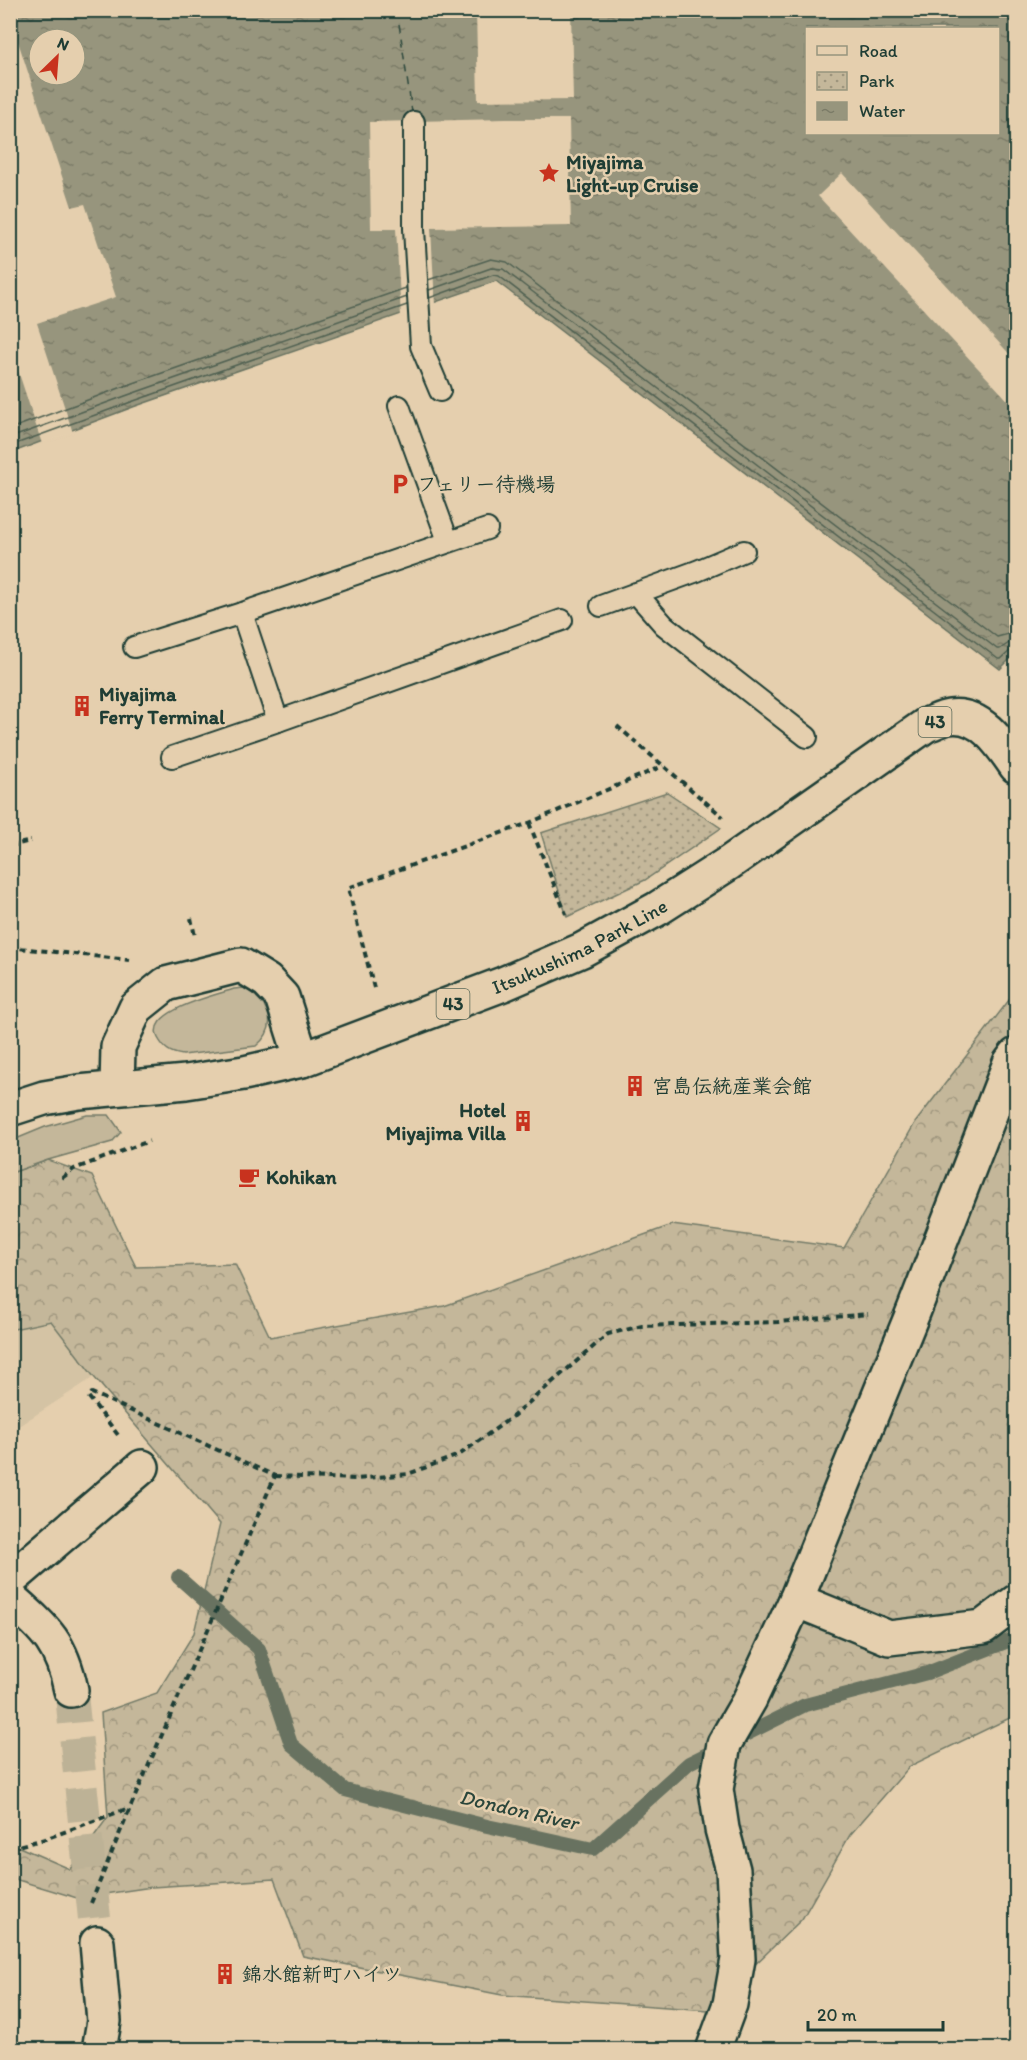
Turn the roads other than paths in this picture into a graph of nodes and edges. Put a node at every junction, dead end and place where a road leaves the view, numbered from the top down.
1 (414, 122) dead end
2 (440, 391) dead end
3 (399, 406) dead end
4 (487, 529) dead end
5 (448, 541) junction
6 (744, 551) dead end
7 (636, 592) junction
8 (601, 606) dead end
9 (242, 613) junction
10 (562, 620) dead end
11 (134, 646) dead end
12 (279, 721) junction
13 (807, 737) dead end
14 (172, 757) dead end
15 (1017, 766) edge
16 (1017, 1055) edge
17 (302, 1060) junction
18 (117, 1088) junction
19 (10, 1109) edge
20 (142, 1467) dead end
21 (10, 1580) edge
22 (10, 1598) edge
23 (796, 1600) junction
24 (1017, 1602) edge
25 (71, 1690) tunnel mouth
26 (97, 1943) tunnel mouth
27 (99, 2049) edge
28 (713, 2049) edge

1 - 2 lane
3 - 5 lane
4 - 5 lane
5 - 9 lane
6 - 7 lane
7 - 8 lane
7 - 13 lane
9 - 11 lane
9 - 12 lane
10 - 12 lane
12 - 14 lane
15 - 17 street, Itsukushima Park Line / 43
16 - 23 street
17 - 18 street, Itsukushima Park Line / 43
17 - 18 street
18 - 19 street, Itsukushima Park Line / 43
20 - 21 street
22 - 25 street
23 - 24 street
23 - 28 street
26 - 27 street

